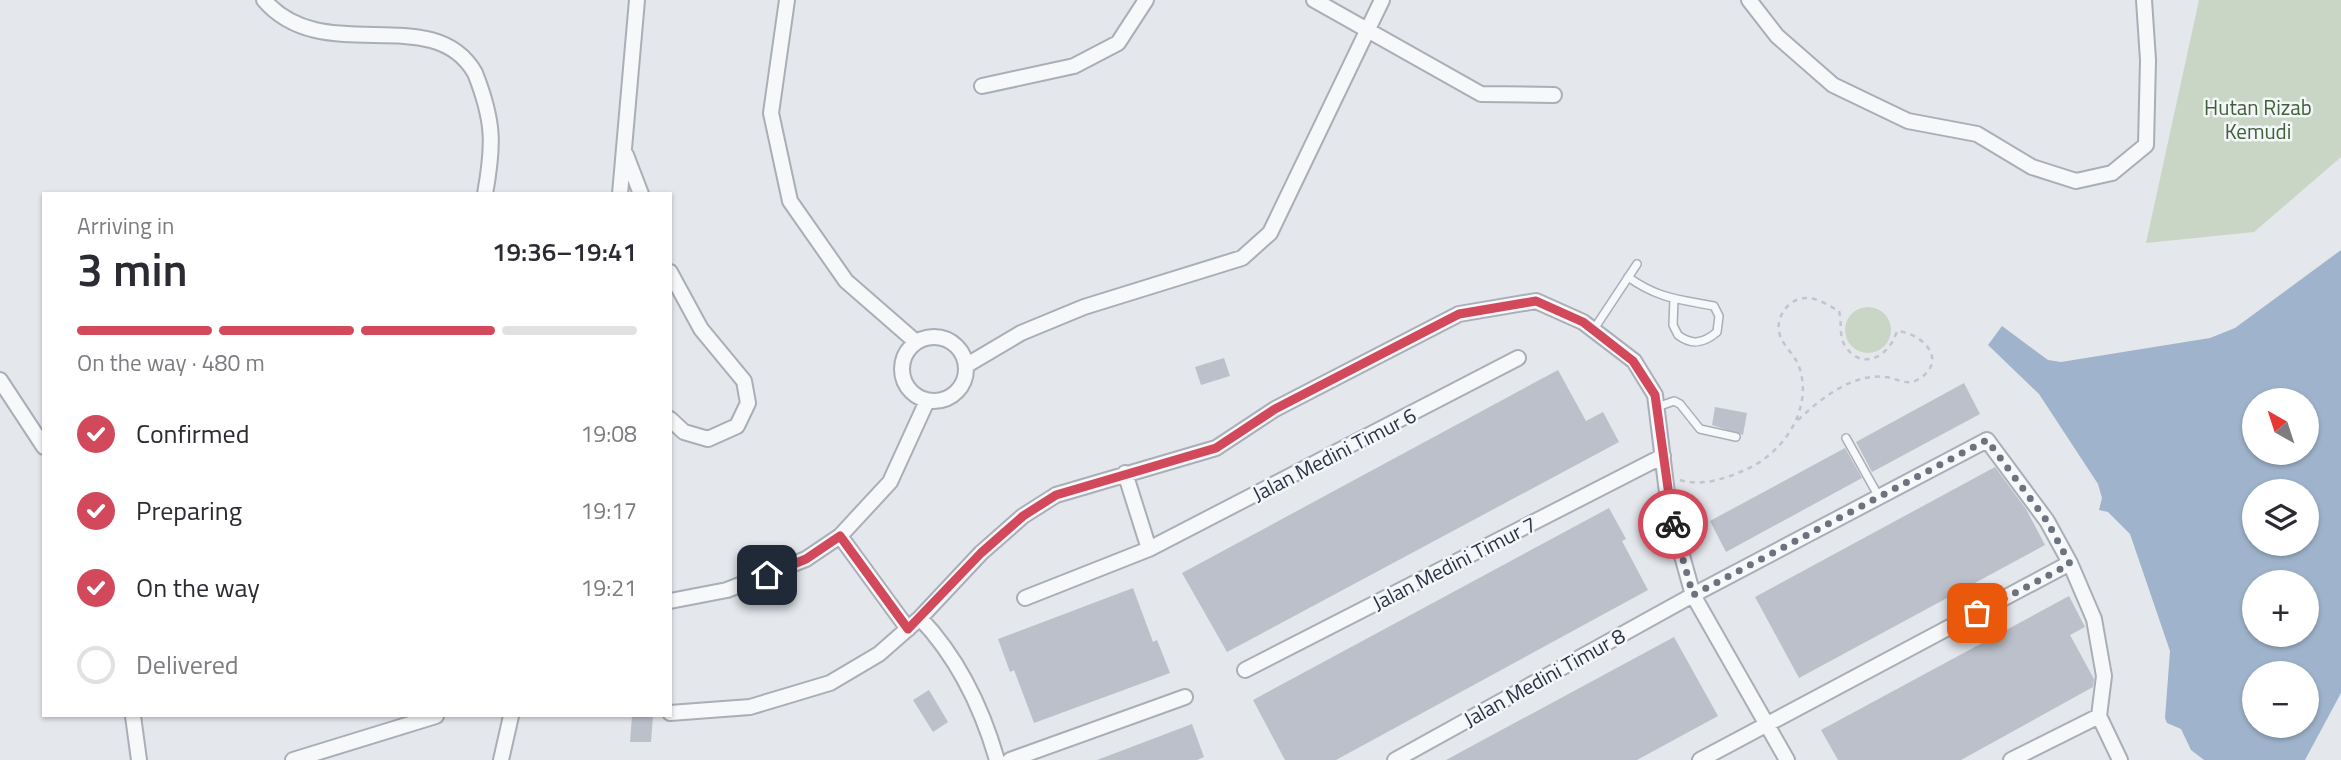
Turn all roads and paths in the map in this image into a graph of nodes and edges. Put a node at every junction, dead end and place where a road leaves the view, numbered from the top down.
1 (264, 0) edge
2 (637, 0) edge
3 (787, 0) edge
4 (1146, 0) edge
5 (1314, 0) edge
6 (1382, 0) edge
7 (1749, 0) edge
8 (2144, 0) edge
9 (1367, 27) junction
10 (982, 86) dead end
11 (1554, 95) dead end
12 (626, 154) junction
13 (485, 192) edge
14 (620, 192) edge
15 (640, 192) edge
16 (1637, 264) dead end
17 (672, 276) edge
18 (1628, 277) junction
19 (1674, 299) junction
20 (1593, 330) junction
21 (916, 342) junction
22 (1518, 358) dead end
23 (967, 365) junction
24 (0, 380) edge
25 (927, 401) junction
26 (1657, 407) junction
27 (672, 421) edge
28 (1796, 422) junction
29 (1736, 438) dead end
30 (1846, 438) dead end
31 (42, 444) edge
32 (1663, 456) junction
33 (1125, 473) junction
34 (1665, 473) junction
35 (1879, 497) junction
36 (840, 536) junction
37 (1149, 549) junction
38 (2070, 564) junction
39 (1693, 595) junction
40 (1025, 598) dead end
41 (672, 601) edge
42 (920, 618) junction
43 (908, 629) junction
44 (1245, 670) dead end
45 (1185, 697) dead end
46 (672, 713) edge
47 (2099, 716) junction
48 (132, 717) edge
49 (433, 717) edge
50 (510, 717) edge
51 (1767, 724) junction
52 (139, 760) edge
53 (293, 760) edge
54 (501, 760) edge
55 (997, 760) edge
56 (1010, 760) edge
57 (1395, 760) edge
58 (1700, 760) edge
59 (1787, 760) edge
60 (2011, 760) edge
61 (2120, 760) edge

1 - 13 street
2 - 12 street
3 - 21 street
4 - 10 street
5 - 9 street
6 - 9 street
7 - 8 street
9 - 11 street
9 - 23 street
12 - 14 street
12 - 15 street
16 - 18 lane
17 - 27 street
18 - 19 lane
18 - 20 lane
19 - 19 lane
20 - 26 street
20 - 33 street
21 - 23 street
21 - 25 street
22 - 37 street, Jalan Medini Timur 6
23 - 25 street
24 - 31 street
25 - 36 street
26 - 29 lane
26 - 32 street
28 - 28 path
28 - 34 path
30 - 35 lane
32 - 34 street
32 - 44 street, Jalan Medini Timur 7
33 - 37 street
33 - 42 street
34 - 39 street
35 - 38 street, Jalan Medini Timur 8
35 - 39 street, Jalan Medini Timur 8
36 - 41 street
36 - 43 street
37 - 40 street, Jalan Medini Timur 6
38 - 47 street
38 - 51 street
39 - 51 street
39 - 57 street, Jalan Medini Timur 8
42 - 43 street
42 - 55 street
43 - 46 street
45 - 56 street
47 - 60 street
47 - 61 street
48 - 52 street
49 - 53 street
50 - 54 street
51 - 58 street
51 - 59 street

